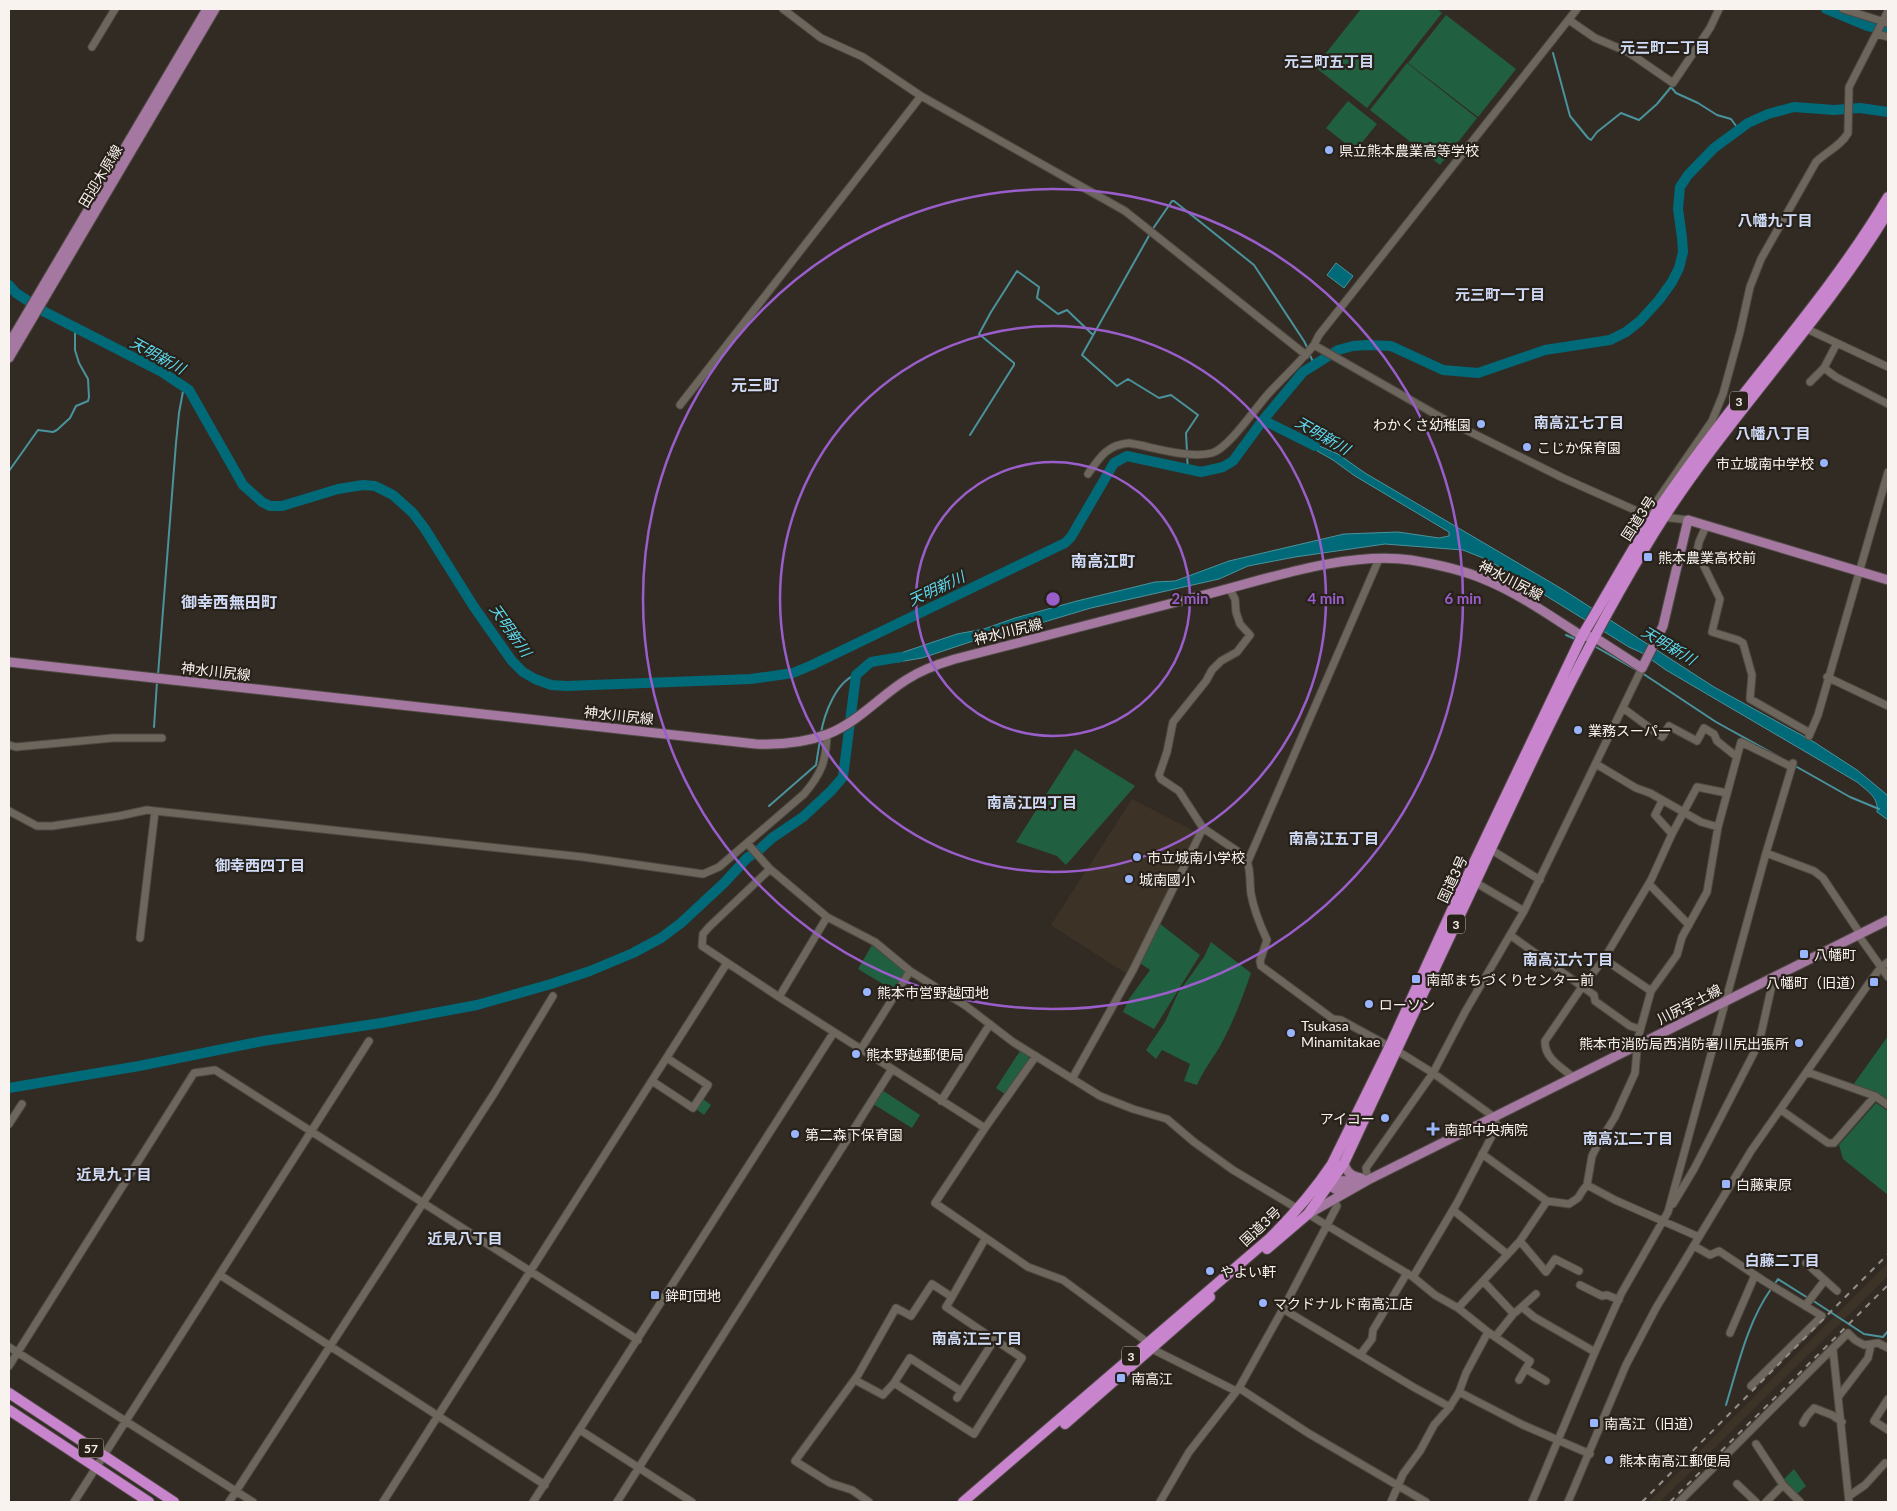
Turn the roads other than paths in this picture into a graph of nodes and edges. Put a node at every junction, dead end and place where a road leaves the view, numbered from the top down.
1 (115, 9) edge
2 (207, 9) edge
3 (215, 9) edge
4 (783, 9) edge
5 (1577, 9) edge
6 (1719, 9) edge
7 (1843, 9) edge
8 (1888, 11) edge
9 (1569, 20) junction
10 (1884, 22) edge
11 (1876, 34) junction
12 (1888, 37) edge
13 (92, 47) dead end
14 (921, 96) junction
15 (1888, 197) edge
16 (1888, 212) edge
17 (37, 303) junction
18 (1807, 329) junction
19 (19, 333) junction
20 (1837, 343) junction
21 (9, 344) edge
22 (1317, 348) junction
23 (1306, 355) junction
24 (9, 358) edge
25 (1888, 367) edge
26 (1824, 368) junction
27 (1810, 382) dead end
28 (1888, 404) edge
29 (680, 405) dead end
30 (1888, 472) edge
31 (1088, 474) dead end
32 (1659, 516) junction
33 (1688, 520) junction
34 (1706, 526) junction
35 (1380, 560) junction
36 (1860, 571) junction
37 (1888, 580) edge
38 (1229, 588) junction
39 (1593, 631) junction
40 (1582, 636) junction
41 (9, 662) edge
42 (1644, 663) junction
43 (1828, 676) junction
44 (1888, 706) edge
45 (1623, 708) junction
46 (830, 733) junction
47 (162, 738) dead end
48 (9, 745) edge
49 (1737, 758) junction
50 (1596, 764) junction
51 (1727, 793) junction
52 (1662, 801) junction
53 (155, 810) junction
54 (9, 811) edge
55 (1685, 812) junction
56 (1718, 827) junction
57 (1203, 828) junction
58 (1672, 834) junction
59 (748, 843) junction
60 (1490, 849) junction
61 (1766, 853) junction
62 (1248, 861) junction
63 (770, 869) junction
64 (1471, 880) junction
65 (1540, 880) junction
66 (1649, 884) junction
67 (1524, 911) junction
68 (827, 917) junction
69 (1888, 920) edge
70 (1689, 925) junction
71 (1510, 935) junction
72 (1859, 936) junction
73 (140, 938) dead end
74 (1604, 959) junction
75 (1888, 962) edge
76 (728, 963) junction
77 (1882, 967) junction
78 (910, 971) junction
79 (1774, 976) junction
80 (1888, 977) edge
81 (1582, 987) junction
82 (1651, 991) junction
83 (553, 996) dead end
84 (779, 997) junction
85 (1726, 1000) junction
86 (990, 1024) junction
87 (1640, 1029) junction
88 (834, 1032) junction
89 (369, 1041) dead end
90 (1637, 1045) junction
91 (861, 1049) junction
92 (1393, 1049) junction
93 (1036, 1056) junction
94 (666, 1058) junction
95 (892, 1069) junction
96 (1807, 1072) junction
97 (1433, 1073) junction
98 (1573, 1077) junction
99 (1072, 1079) junction
100 (652, 1081) junction
101 (1875, 1096) junction
102 (941, 1101) junction
103 (22, 1104) dead end
104 (1888, 1105) edge
105 (1780, 1110) junction
106 (1494, 1117) junction
107 (9, 1124) edge
108 (986, 1128) junction
109 (312, 1132) junction
110 (1482, 1154) junction
111 (1344, 1163) junction
112 (1326, 1180) junction
113 (1368, 1180) junction
114 (1587, 1184) junction
115 (1352, 1189) junction
116 (1334, 1200) junction
117 (1547, 1201) junction
118 (423, 1203) junction
119 (1453, 1210) junction
120 (1668, 1210) junction
121 (1303, 1211) junction
122 (1663, 1222) junction
123 (1327, 1224) junction
124 (1699, 1237) junction
125 (985, 1238) junction
126 (1520, 1241) junction
127 (1694, 1246) junction
128 (1507, 1254) junction
129 (1806, 1263) dead end
130 (530, 1271) junction
131 (1579, 1272) dead end
132 (220, 1275) junction
133 (1410, 1275) junction
134 (1755, 1275) junction
135 (1825, 1280) junction
136 (1483, 1281) junction
137 (1580, 1285) dead end
138 (1837, 1291) dead end
139 (1536, 1294) dead end
140 (952, 1297) junction
141 (1619, 1300) junction
142 (1805, 1306) junction
143 (1522, 1307) junction
144 (1458, 1308) junction
145 (1283, 1309) junction
146 (1515, 1312) junction
147 (1730, 1333) dead end
148 (1491, 1335) junction
149 (638, 1340) junction
150 (991, 1345) dead end
151 (1871, 1345) junction
152 (330, 1346) junction
153 (1149, 1346) junction
154 (9, 1347) edge
155 (1888, 1348) edge
156 (1832, 1350) junction
157 (18, 1352) junction
158 (1595, 1352) junction
159 (1360, 1355) junction
160 (9, 1366) edge
161 (1526, 1369) junction
162 (855, 1380) junction
163 (1519, 1380) dead end
164 (1546, 1381) dead end
165 (894, 1383) junction
166 (1751, 1386) dead end
167 (1237, 1389) junction
168 (1459, 1392) junction
169 (9, 1393) edge
170 (1839, 1396) junction
171 (1888, 1399) edge
172 (1450, 1407) junction
173 (9, 1410) edge
174 (438, 1416) junction
175 (126, 1421) junction
176 (1842, 1422) junction
177 (1803, 1423) dead end
178 (580, 1430) junction
179 (1888, 1430) edge
180 (1558, 1440) junction
181 (1756, 1444) dead end
182 (1590, 1454) junction
183 (103, 1456) junction
184 (1885, 1463) dead end
185 (96, 1468) junction
186 (639, 1468) junction
187 (1737, 1484) dead end
188 (544, 1485) junction
189 (1398, 1485) junction
190 (1783, 1485) junction
191 (236, 1492) junction
192 (1849, 1499) edge
193 (1770, 1501) edge
194 (74, 1502) edge
195 (149, 1502) edge
196 (174, 1502) edge
197 (229, 1502) edge
198 (253, 1502) edge
199 (383, 1502) edge
200 (533, 1502) edge
201 (617, 1502) edge
202 (692, 1502) edge
203 (869, 1502) edge
204 (963, 1502) edge
205 (973, 1502) edge
206 (1160, 1502) edge
207 (1391, 1502) edge
208 (1426, 1502) edge
209 (1532, 1502) edge
210 (1568, 1502) edge
211 (1679, 1502) edge
212 (1756, 1502) edge
213 (1800, 1502) edge

1 - 13 street
2 - 17 main road, 田迎木原線
3 - 17 main road, 田迎木原線
4 - 14 street
5 - 9 street
6 - 9 street
7 - 10 street
8 - 10 street
9 - 22 street
10 - 11 street
11 - 12 street
11 - 32 street
14 - 23 street
14 - 29 street
15 - 32 highway, 国道3号 / 3
16 - 18 highway, 国道3号 / 3
17 - 19 main road, 田迎木原線
18 - 20 street
18 - 32 highway, 国道3号 / 3
19 - 21 main road, 田迎木原線
19 - 24 main road, 田迎木原線
20 - 25 street
20 - 26 street
22 - 23 street
22 - 32 street
23 - 31 street
26 - 27 street
26 - 28 street
30 - 36 street
32 - 33 street
32 - 39 highway, 国道3号 / 3
33 - 34 main road
33 - 42 main road
34 - 36 main road
34 - 43 street
35 - 38 main road, 神水川尻線
35 - 40 main road, 神水川尻線
35 - 62 street
36 - 37 main road
36 - 43 street
38 - 46 main road, 神水川尻線
38 - 57 street
39 - 40 highway, 国道3号 / 3
39 - 42 main road
39 - 60 highway, 国道3号 / 3
40 - 64 highway, 国道3号 / 3
41 - 46 main road, 神水川尻線
42 - 45 street
43 - 44 street
45 - 49 street
45 - 50 street
46 - 59 street
47 - 48 street
49 - 51 street
49 - 61 street
50 - 52 street
50 - 65 street
51 - 55 street
51 - 56 street
52 - 55 street
52 - 58 street
53 - 54 street
53 - 59 street
53 - 73 street
55 - 56 street
55 - 58 street
56 - 70 street
57 - 62 street
57 - 99 street
58 - 66 street
59 - 63 street
60 - 64 highway, 国道3号 / 3
60 - 65 street
61 - 72 street
61 - 85 street
62 - 92 street
63 - 68 street
63 - 76 street
64 - 67 street
64 - 92 highway, 国道3号 / 3
65 - 67 street
66 - 70 street
66 - 74 street
67 - 71 street
68 - 78 street
68 - 84 street
69 - 72 main road, 川尻宇土線
70 - 82 street
71 - 81 street
71 - 97 street
72 - 77 street
72 - 79 main road, 川尻宇土線
74 - 81 street
74 - 82 street
75 - 77 street
76 - 84 street
76 - 94 street
77 - 80 street
77 - 96 street
78 - 86 street
78 - 91 street
79 - 85 main road, 川尻宇土線
79 - 120 street
81 - 87 street
81 - 98 street
82 - 87 street
83 - 118 street
84 - 88 street
85 - 90 main road, 川尻宇土線
85 - 120 street
86 - 93 street
86 - 102 street
87 - 90 street
88 - 91 street
88 - 149 street
89 - 109 street
90 - 98 main road, 川尻宇土線
90 - 114 street
91 - 95 street
92 - 97 street
92 - 111 highway, 国道3号 / 3
92 - 112 highway, 国道3号 / 3
93 - 99 street
93 - 108 street
94 - 100 street
94 - 100 street
95 - 102 street
95 - 186 street
96 - 101 street
96 - 105 street
97 - 106 street
97 - 113 street
98 - 106 main road, 川尻宇土線
99 - 121 street
100 - 130 street
101 - 104 street
101 - 105 street
102 - 108 street
103 - 107 street
105 - 124 street
106 - 110 street
106 - 113 main road, 川尻宇土線
108 - 125 street
109 - 118 street
109 - 132 street
109 - 157 street
110 - 117 street
110 - 119 street
111 - 112 highway, 国道3号 / 3
111 - 113 main road
112 - 113 main road, 川尻宇土線
112 - 115 main road
112 - 121 highway, 国道3号 / 3
113 - 115 main road, 川尻宇土線
114 - 117 street
114 - 122 street
115 - 116 main road, 川尻宇土線
116 - 121 main road, 川尻宇土線
116 - 123 street
117 - 126 street
118 - 130 street
118 - 152 street
119 - 128 street
119 - 133 street
120 - 122 street
121 - 123 street
121 - 153 highway, 国道3号 / 3
122 - 124 street
122 - 141 street
123 - 133 street
123 - 145 street
124 - 127 street
125 - 140 street
125 - 153 street
126 - 128 street
126 - 131 street
127 - 134 street
127 - 182 street
128 - 136 street
129 - 135 street
130 - 149 street
130 - 174 street
132 - 152 street
132 - 175 street
133 - 144 street
133 - 159 street
134 - 142 street
134 - 147 street
135 - 138 street
135 - 142 street
136 - 144 street
136 - 146 street
137 - 141 street
139 - 143 street
140 - 162 street
140 - 165 street
141 - 158 street
142 - 166 street
143 - 146 street
143 - 158 street
144 - 148 street
145 - 159 street
145 - 167 street
146 - 148 street
148 - 161 street
148 - 168 street
149 - 178 street
150 - 165 street
151 - 155 street
151 - 156 street
151 - 170 street
152 - 174 street
152 - 191 street
153 - 167 street
153 - 204 highway, 国道3号 / 3
153 - 205 highway, 国道3号 / 3
154 - 157 street
156 - 170 street
156 - 211 street
157 - 160 street
157 - 175 street
158 - 180 street
159 - 172 street
161 - 163 street
161 - 164 street
162 - 165 street
162 - 203 street
167 - 189 street
167 - 206 street
168 - 172 street
168 - 180 street
169 - 183 highway, 57
170 - 176 street
171 - 179 street
172 - 189 street
173 - 185 highway, 57
174 - 188 street
174 - 199 street
175 - 183 street
175 - 191 street
176 - 177 street
176 - 192 street
178 - 186 street
178 - 188 street
180 - 182 street
180 - 209 street
181 - 190 street
182 - 210 street
183 - 185 street
183 - 196 highway, 57
184 - 192 street
185 - 194 street
185 - 195 highway, 57
186 - 201 street
186 - 202 street
187 - 212 street
188 - 200 street
189 - 207 street
189 - 208 street
190 - 193 street
190 - 213 street
191 - 197 street
191 - 198 street

